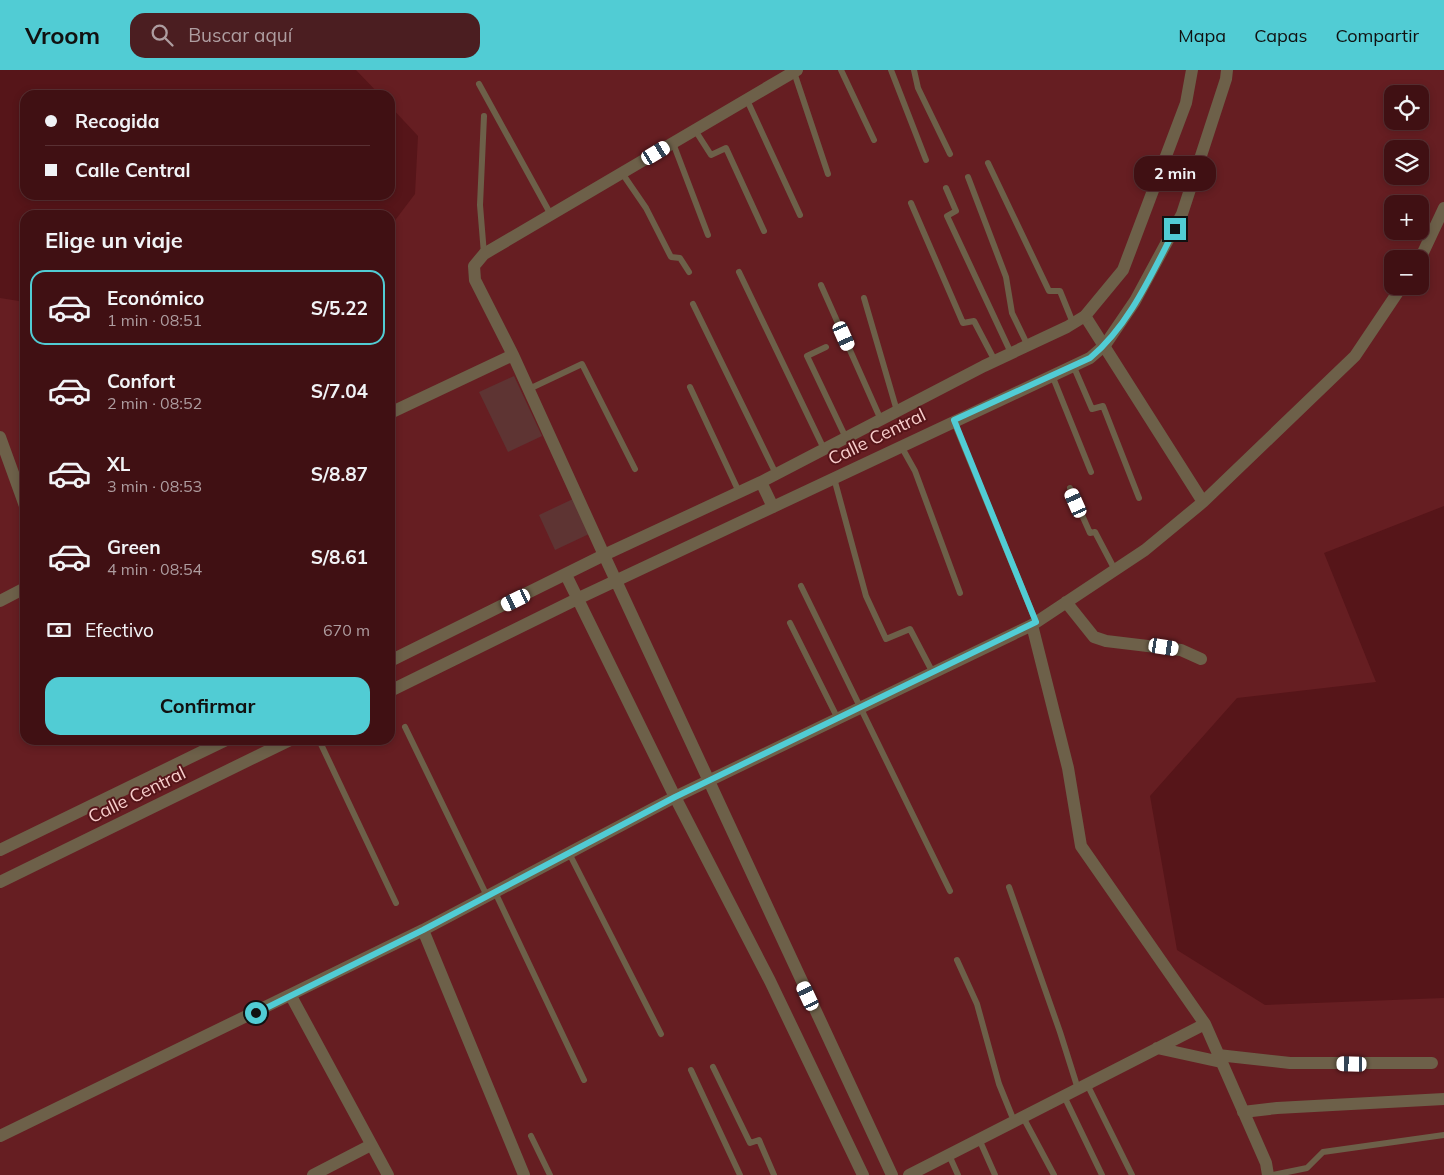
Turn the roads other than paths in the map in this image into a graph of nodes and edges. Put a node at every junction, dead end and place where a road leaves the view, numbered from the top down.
1 (840, 70) edge
2 (891, 70) edge
3 (914, 70) edge
4 (1192, 70) edge
5 (1226, 70) edge
6 (795, 71) edge
7 (479, 84) dead end
8 (747, 100) junction
9 (484, 116) dead end
10 (696, 130) junction
11 (874, 140) dead end
12 (673, 143) junction
13 (950, 154) dead end
14 (926, 160) dead end
15 (988, 163) dead end
16 (622, 174) junction
17 (828, 174) dead end
18 (968, 177) dead end
19 (946, 188) dead end
20 (911, 203) dead end
21 (1444, 208) edge
22 (551, 215) junction
23 (800, 215) dead end
24 (764, 231) dead end
25 (708, 235) dead end
26 (1424, 250) edge
27 (484, 254) junction
28 (688, 272) dead end
29 (739, 272) dead end
30 (822, 285) dead end
31 (1396, 295) edge
32 (864, 298) dead end
33 (693, 304) dead end
34 (1085, 316) junction
35 (1074, 323) junction
36 (1105, 345) junction
37 (1028, 346) junction
38 (826, 347) dead end
39 (1011, 353) junction
40 (513, 354) junction
41 (994, 361) junction
42 (1073, 365) junction
43 (1052, 375) junction
44 (690, 387) dead end
45 (529, 388) junction
46 (395, 411) edge
47 (897, 411) junction
48 (881, 420) junction
49 (954, 420) junction
50 (0, 437) edge
51 (846, 438) junction
52 (901, 446) junction
53 (824, 449) junction
54 (635, 469) dead end
55 (1091, 472) dead end
56 (776, 474) junction
57 (834, 478) junction
58 (761, 482) junction
59 (1070, 488) dead end
60 (20, 492) edge
61 (739, 492) junction
62 (1139, 498) dead end
63 (1203, 502) junction
64 (773, 507) junction
65 (604, 555) junction
66 (1115, 570) junction
67 (566, 575) junction
68 (616, 583) junction
69 (801, 586) dead end
70 (20, 591) edge
71 (960, 593) dead end
72 (577, 600) junction
73 (0, 601) edge
74 (1066, 602) junction
75 (790, 623) dead end
76 (1034, 624) junction
77 (395, 659) edge
78 (1201, 659) dead end
79 (933, 673) junction
80 (395, 689) edge
81 (860, 708) junction
82 (838, 719) junction
83 (405, 726) dead end
84 (216, 745) edge
85 (280, 745) edge
86 (321, 745) edge
87 (708, 782) junction
88 (675, 797) junction
89 (0, 850) edge
90 (569, 853) junction
91 (0, 882) edge
92 (1009, 887) dead end
93 (950, 891) dead end
94 (491, 894) junction
95 (396, 903) dead end
96 (423, 930) junction
97 (957, 960) dead end
98 (291, 996) junction
99 (1204, 1024) junction
100 (661, 1034) dead end
101 (1157, 1048) junction
102 (1220, 1059) junction
103 (1432, 1063) dead end
104 (713, 1068) dead end
105 (691, 1070) dead end
106 (584, 1080) dead end
107 (1082, 1087) junction
108 (1064, 1096) junction
109 (1444, 1099) edge
110 (1243, 1112) junction
111 (1019, 1119) junction
112 (1444, 1135) edge
113 (0, 1136) edge
114 (531, 1136) dead end
115 (979, 1139) junction
116 (371, 1145) junction
117 (949, 1155) junction
118 (313, 1175) edge
119 (388, 1175) edge
120 (524, 1175) edge
121 (550, 1175) edge
122 (740, 1175) edge
123 (774, 1175) edge
124 (863, 1175) edge
125 (892, 1175) edge
126 (909, 1175) edge
127 (958, 1175) edge
128 (995, 1175) edge
129 (1054, 1175) edge
130 (1102, 1175) edge
131 (1132, 1175) edge
132 (1268, 1175) edge
133 (1273, 1175) edge

1 - 11 lane
2 - 14 lane
3 - 13 lane
4 - 34 street, Calle Central
5 - 36 street, Calle Central
6 - 8 street
6 - 17 lane
7 - 22 lane
8 - 10 street
8 - 23 lane
9 - 27 lane
10 - 12 street
10 - 24 lane
12 - 16 street
12 - 25 lane
15 - 35 lane
16 - 22 street
16 - 28 lane
18 - 37 lane
19 - 39 lane
20 - 41 lane
21 - 26 street
22 - 27 street
27 - 40 street
29 - 53 lane
30 - 48 lane
31 - 63 street
32 - 47 lane
33 - 56 lane
34 - 35 street, Calle Central
34 - 36 street
35 - 37 street, Calle Central
36 - 42 street, Calle Central
36 - 63 street
37 - 39 street, Calle Central
38 - 51 lane
39 - 41 street, Calle Central
40 - 45 street
40 - 46 street
41 - 47 street, Calle Central
42 - 43 street, Calle Central
42 - 62 lane
43 - 49 street, Calle Central
43 - 55 lane
44 - 61 lane
45 - 54 lane
45 - 65 street
47 - 48 street, Calle Central
48 - 51 street, Calle Central
49 - 52 street, Calle Central
49 - 76 lane
50 - 60 street
51 - 53 street, Calle Central
52 - 57 street, Calle Central
52 - 71 lane
53 - 56 street, Calle Central
56 - 58 street, Calle Central
57 - 64 street, Calle Central
57 - 79 lane
58 - 61 street, Calle Central
58 - 64 street
59 - 66 lane
61 - 65 street, Calle Central
63 - 66 street
64 - 68 street, Calle Central
65 - 67 street, Calle Central
65 - 68 street
66 - 74 street
67 - 72 street
67 - 77 street, Calle Central
68 - 72 street, Calle Central
68 - 87 street
69 - 81 lane
70 - 73 street
72 - 80 street, Calle Central
72 - 88 street
74 - 76 street
74 - 78 street
75 - 82 lane
76 - 79 street
76 - 99 street
79 - 81 street
81 - 82 street
81 - 93 lane
82 - 87 street
83 - 94 lane
84 - 89 street, Calle Central
85 - 91 street, Calle Central
86 - 95 lane
87 - 88 street
87 - 125 street
88 - 90 street
88 - 124 street
90 - 94 street
90 - 100 lane
92 - 107 lane
94 - 96 street
94 - 106 lane
96 - 98 street
96 - 120 street
97 - 111 lane
98 - 113 street
98 - 116 street
99 - 101 street
99 - 102 street
101 - 102 street
101 - 107 street
102 - 103 street
102 - 110 street
104 - 123 lane
105 - 122 lane
107 - 108 street
107 - 131 lane
108 - 111 street
108 - 130 lane
109 - 110 street
110 - 132 street
111 - 115 street
111 - 129 lane
112 - 133 lane
114 - 121 lane
115 - 117 street
115 - 128 lane
116 - 118 street
116 - 119 street
117 - 126 street
117 - 127 lane

